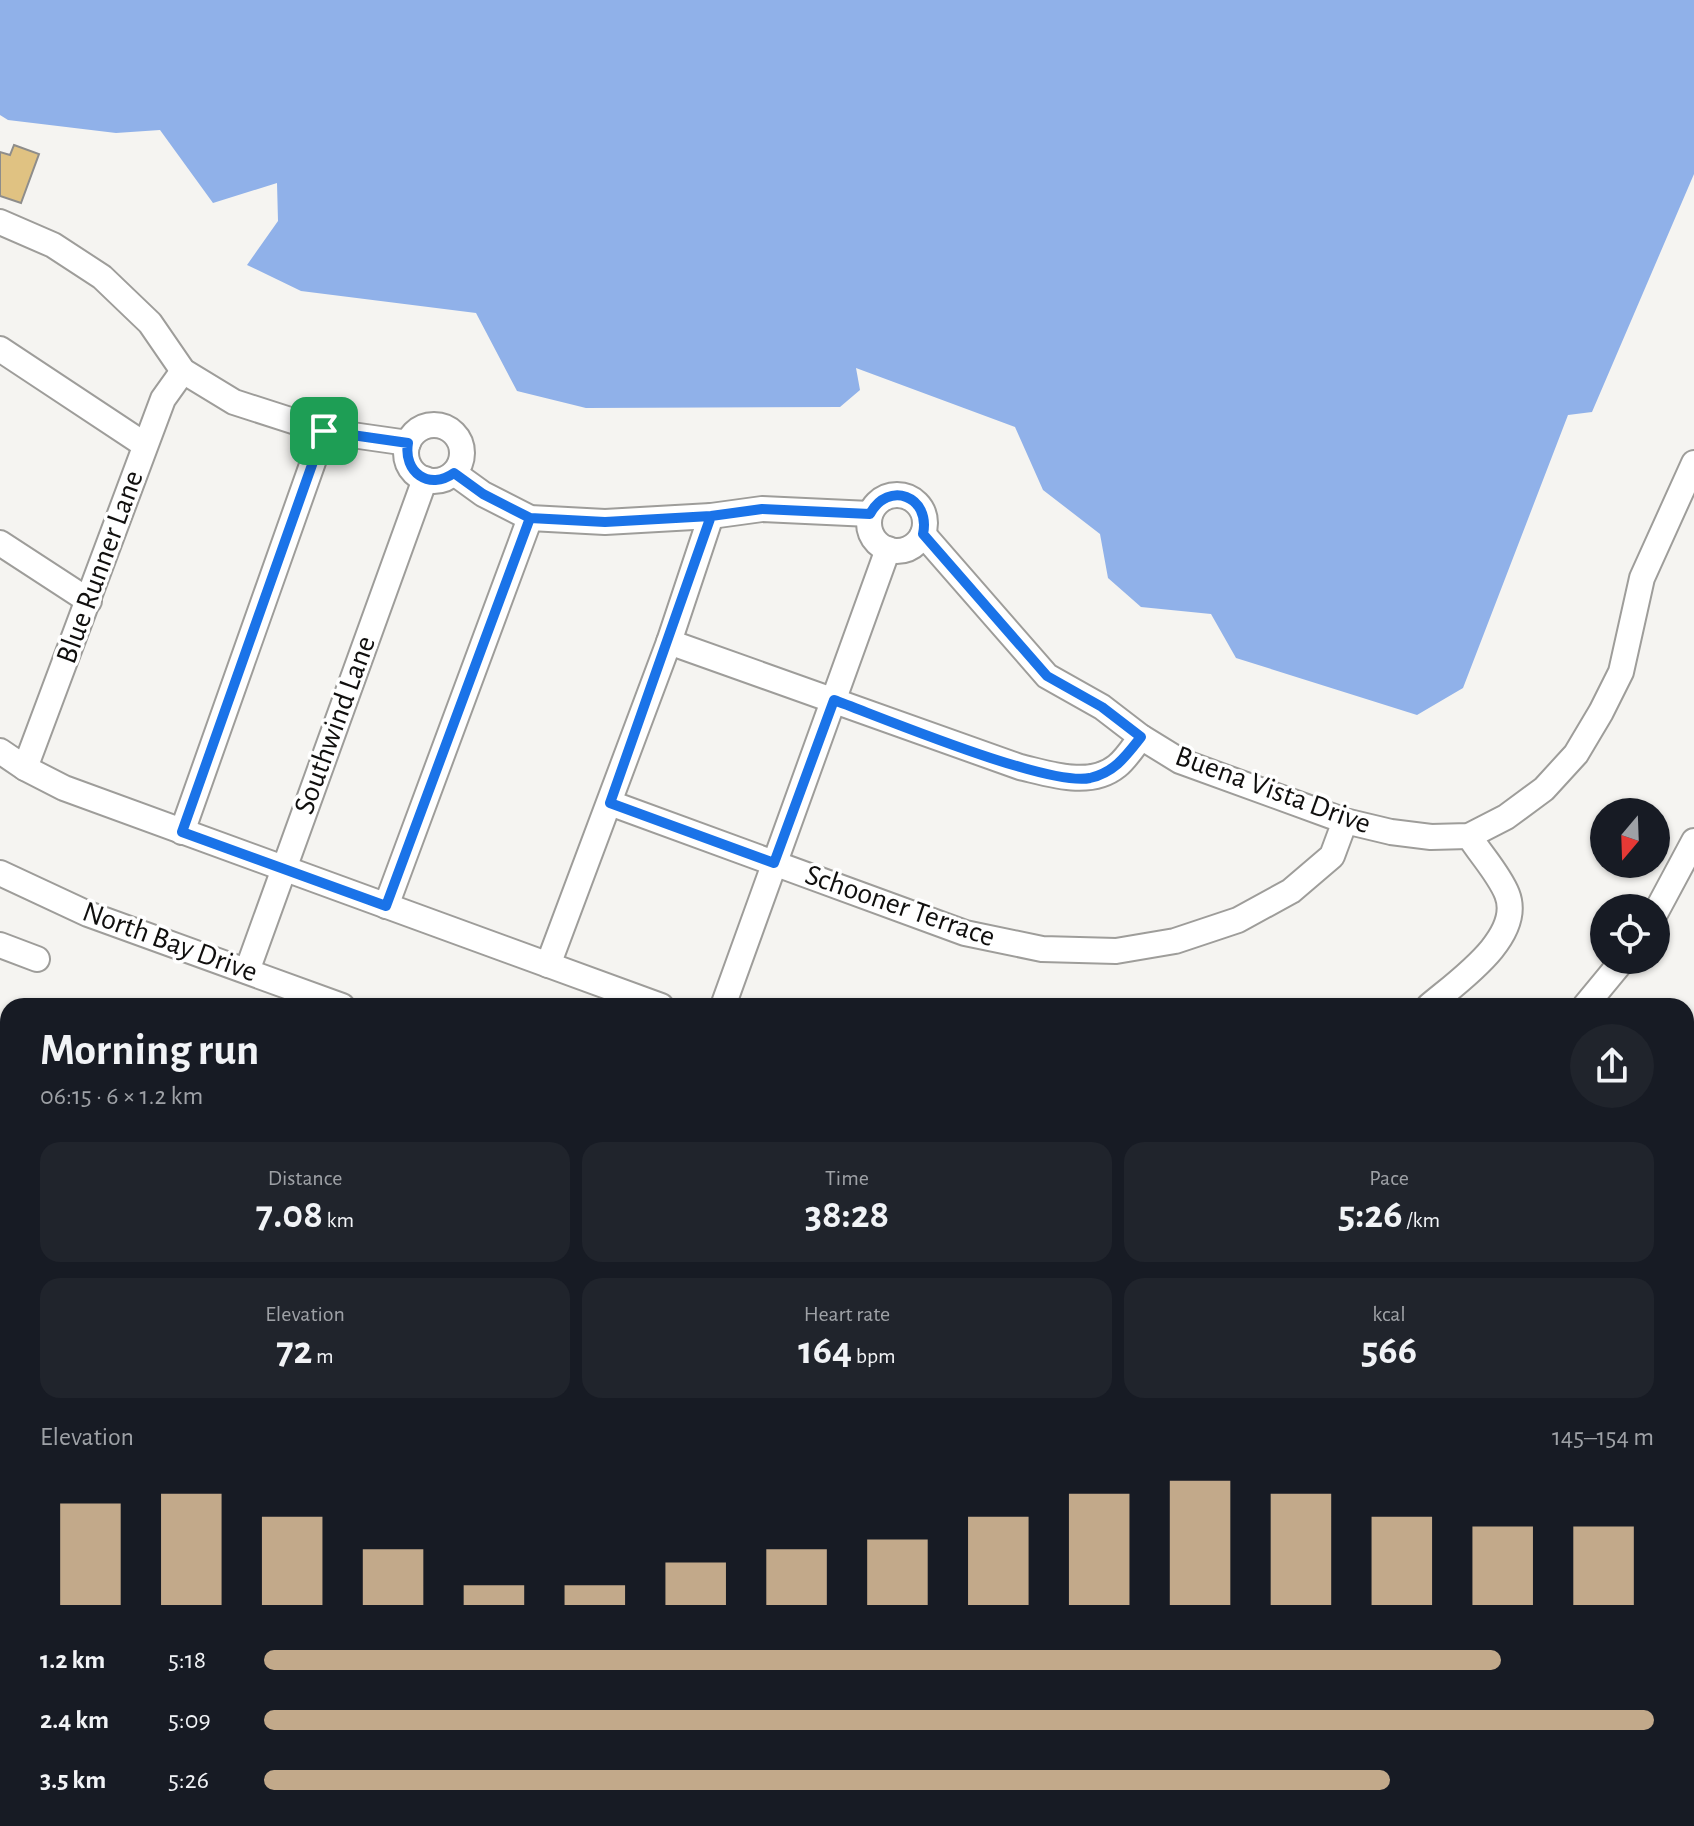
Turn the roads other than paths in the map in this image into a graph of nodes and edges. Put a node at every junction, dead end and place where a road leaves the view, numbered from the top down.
1 (0, 222) edge
2 (0, 349) edge
3 (183, 371) junction
4 (324, 431) junction
5 (408, 443) junction
6 (145, 445) junction
7 (1694, 463) edge
8 (454, 473) junction
9 (425, 479) junction
10 (870, 514) junction
11 (711, 516) junction
12 (530, 518) junction
13 (923, 534) junction
14 (0, 543) edge
15 (888, 549) junction
16 (89, 601) junction
17 (669, 642) junction
18 (834, 700) junction
19 (1141, 737) junction
20 (0, 751) edge
21 (25, 768) junction
22 (610, 803) junction
23 (1345, 821) junction
24 (182, 832) junction
25 (1469, 836) junction
26 (1694, 841) edge
27 (774, 863) junction
28 (282, 869) junction
29 (0, 873) edge
30 (1668, 894) edge
31 (386, 906) junction
32 (0, 945) edge
33 (37, 959) dead end
34 (548, 965) junction
35 (247, 971) junction
36 (1611, 974) edge
37 (320, 998) edge
38 (639, 998) edge
39 (726, 998) edge
40 (1438, 998) edge
41 (1592, 998) edge

1 - 3 street
2 - 6 street
3 - 4 street
3 - 6 street, Blue Runner Lane
4 - 5 street
4 - 24 street
5 - 8 street
5 - 9 street
6 - 16 street, Blue Runner Lane
7 - 25 street
8 - 9 street
8 - 12 street
9 - 28 street, Southwind Lane
10 - 11 street
10 - 13 street
10 - 15 street
11 - 12 street
11 - 17 street
12 - 31 street
13 - 15 street
13 - 19 street, Buena Vista Drive
14 - 16 street
15 - 18 street
16 - 21 street, Blue Runner Lane
17 - 18 street
17 - 22 street
18 - 19 street
18 - 27 street
19 - 23 street, Buena Vista Drive
20 - 21 street
21 - 24 street
22 - 27 street, Schooner Terrace
22 - 34 street
23 - 25 street, Buena Vista Drive
23 - 27 street, Schooner Terrace
24 - 28 street
25 - 40 street
26 - 30 street
27 - 39 street
28 - 31 street
28 - 35 street, Southwind Lane
29 - 35 street, North Bay Drive
31 - 34 street
32 - 33 street
34 - 38 street
35 - 37 street, North Bay Drive
36 - 41 street

